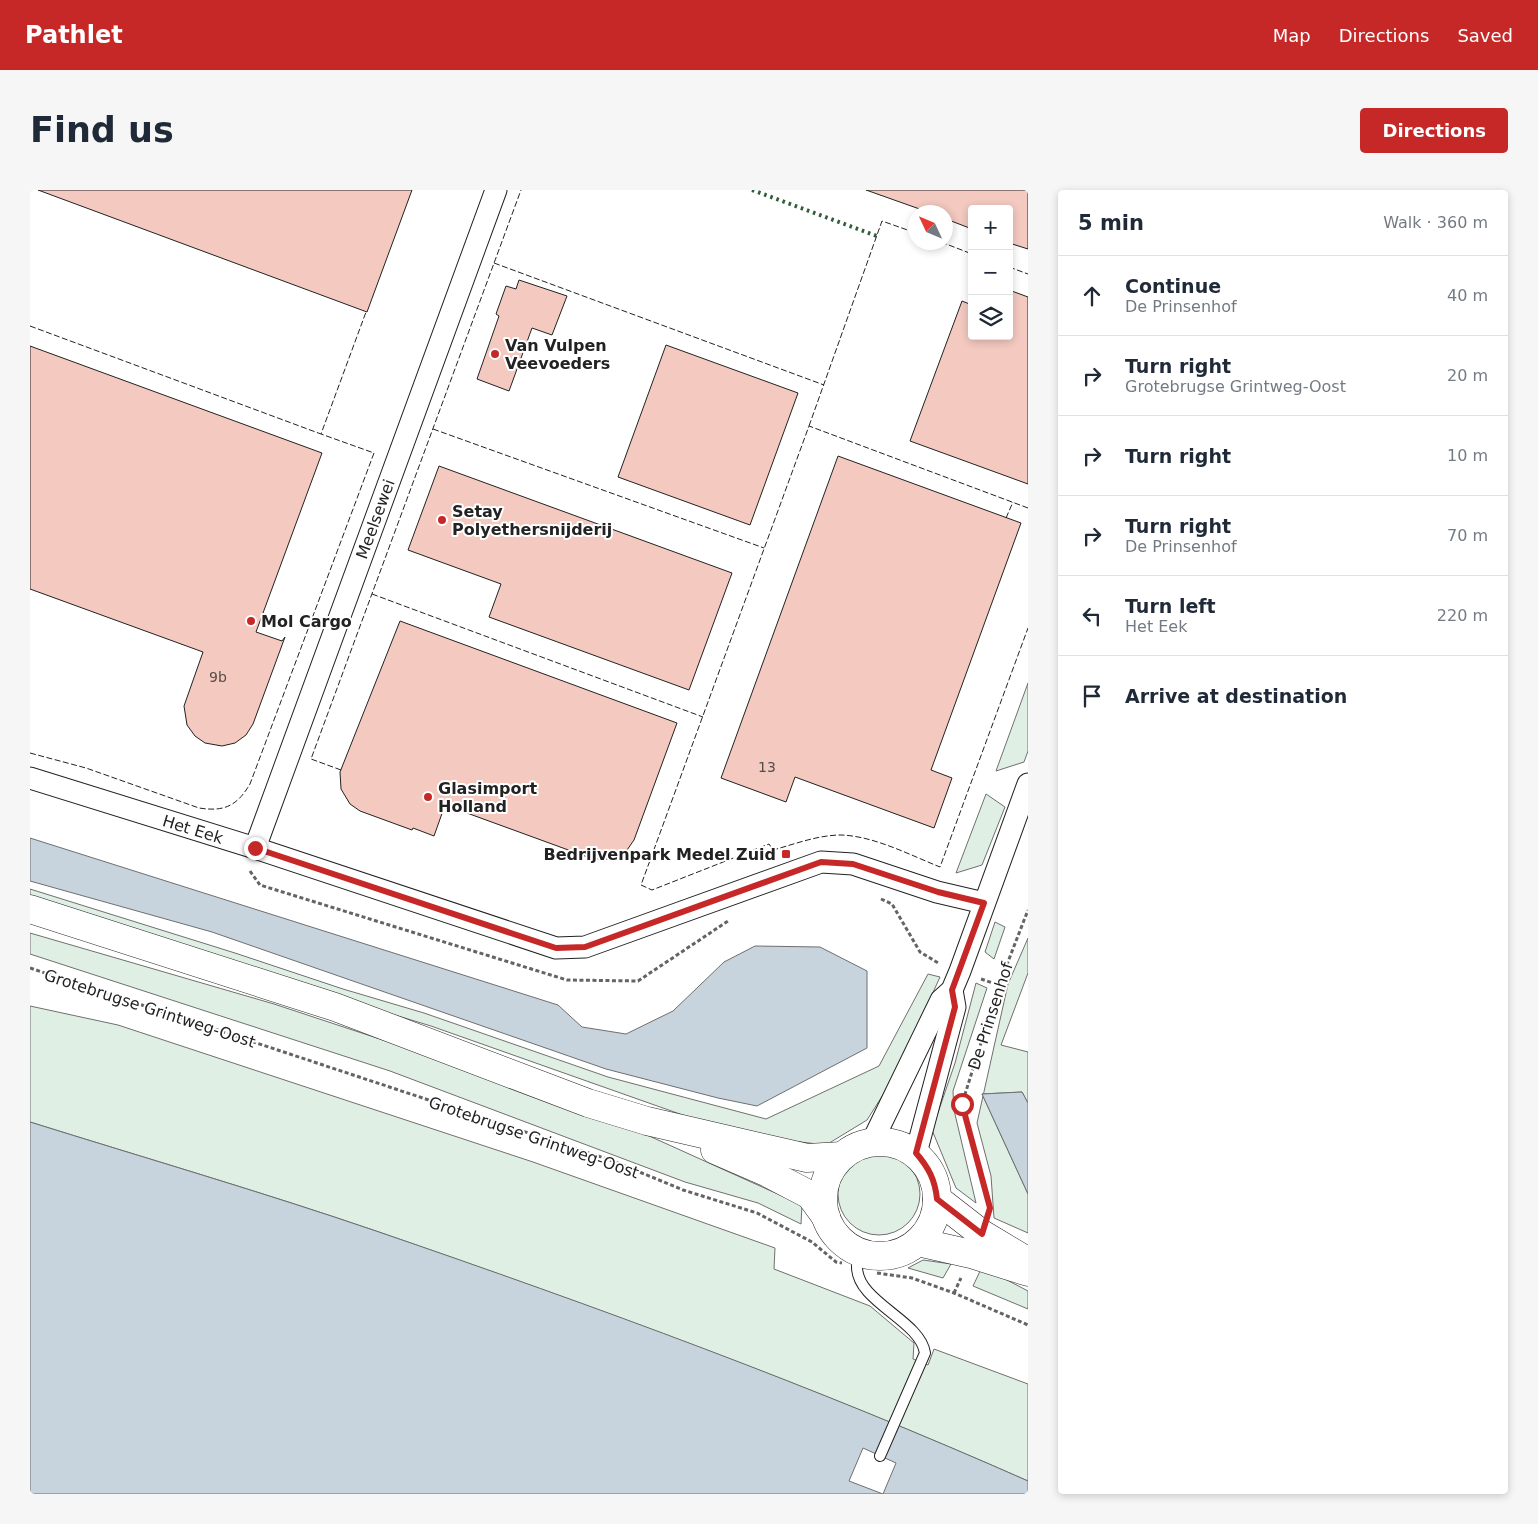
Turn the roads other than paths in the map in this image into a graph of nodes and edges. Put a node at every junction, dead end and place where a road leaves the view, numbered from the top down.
1 (496, 190) edge
2 (30, 778) edge
3 (1028, 784) edge
4 (255, 848) junction
5 (984, 903) junction
6 (30, 909) edge
7 (952, 990) junction
8 (647, 1121) junction
9 (872, 1142) junction
10 (916, 1153) junction
11 (842, 1156) junction
12 (937, 1199) junction
13 (826, 1217) junction
14 (918, 1242) junction
15 (977, 1244) junction
16 (858, 1260) junction
17 (1028, 1262) edge
18 (1028, 1272) edge
19 (880, 1456) dead end

1 - 4 street, Meelsewei
2 - 4 street, Het Eek
3 - 5 street, De Prinsenhof
4 - 5 street, Het Eek
5 - 7 street, De Prinsenhof
6 - 8 street
7 - 9 street, De Prinsenhof
7 - 10 street, De Prinsenhof
8 - 11 street
8 - 13 street
9 - 10 street
9 - 11 street
10 - 12 street
11 - 13 street
12 - 14 street
12 - 15 street
13 - 16 street
14 - 15 street
14 - 16 street
15 - 17 street
15 - 18 street
16 - 19 lane

